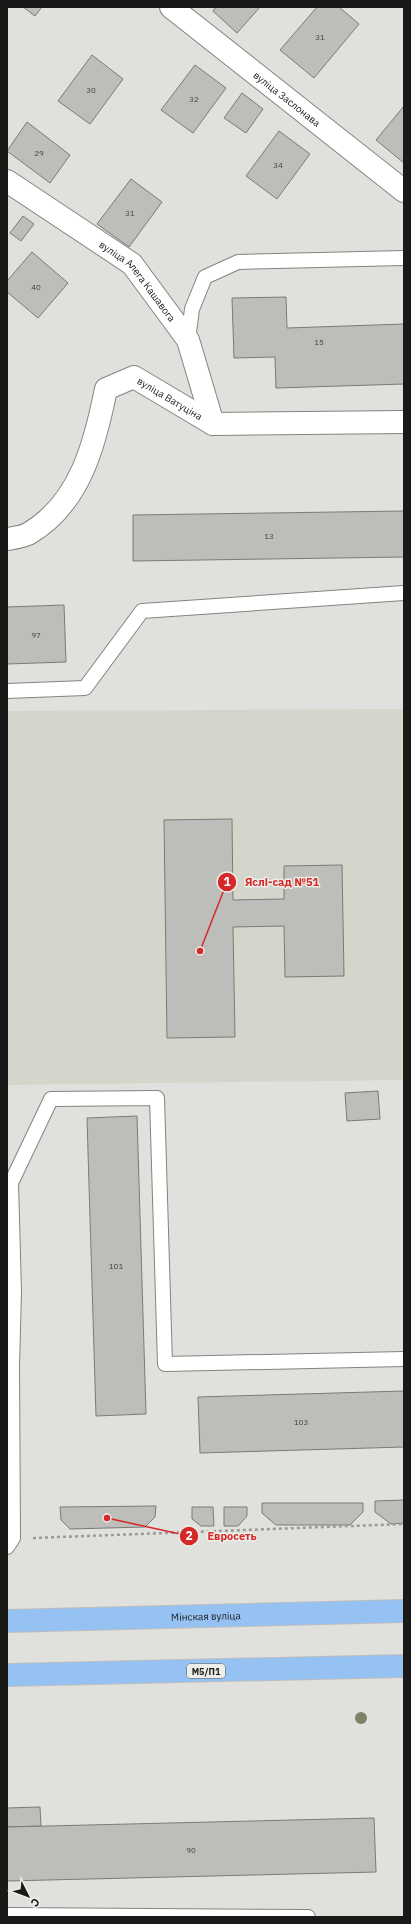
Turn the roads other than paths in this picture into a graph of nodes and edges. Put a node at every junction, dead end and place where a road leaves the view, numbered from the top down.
1 (171, 7) edge
2 (7, 181) edge
3 (404, 191) edge
4 (404, 258) edge
5 (188, 340) junction
6 (404, 422) edge
7 (213, 424) junction
8 (7, 539) edge
9 (404, 593) edge
10 (7, 691) edge
11 (9, 1183) edge
12 (11, 1291) edge
13 (404, 1359) edge
14 (10, 1366) edge
15 (10, 1543) edge
16 (404, 1611) edge
17 (7, 1621) edge
18 (404, 1666) edge
19 (7, 1675) edge
20 (7, 1916) edge
21 (308, 1917) edge

1 - 3 street, вуліца Заслонава
2 - 5 street, вуліца Алега Кашавога
4 - 5 lane
5 - 7 street, вуліца Алега Кашавога
6 - 7 street, вуліца Ватуціна
7 - 8 street, вуліца Ватуціна
9 - 10 lane
11 - 12 lane
11 - 13 lane
12 - 14 lane
14 - 15 lane
16 - 17 main road, Мінская вуліца
18 - 19 main road, М5/П1
20 - 21 lane

